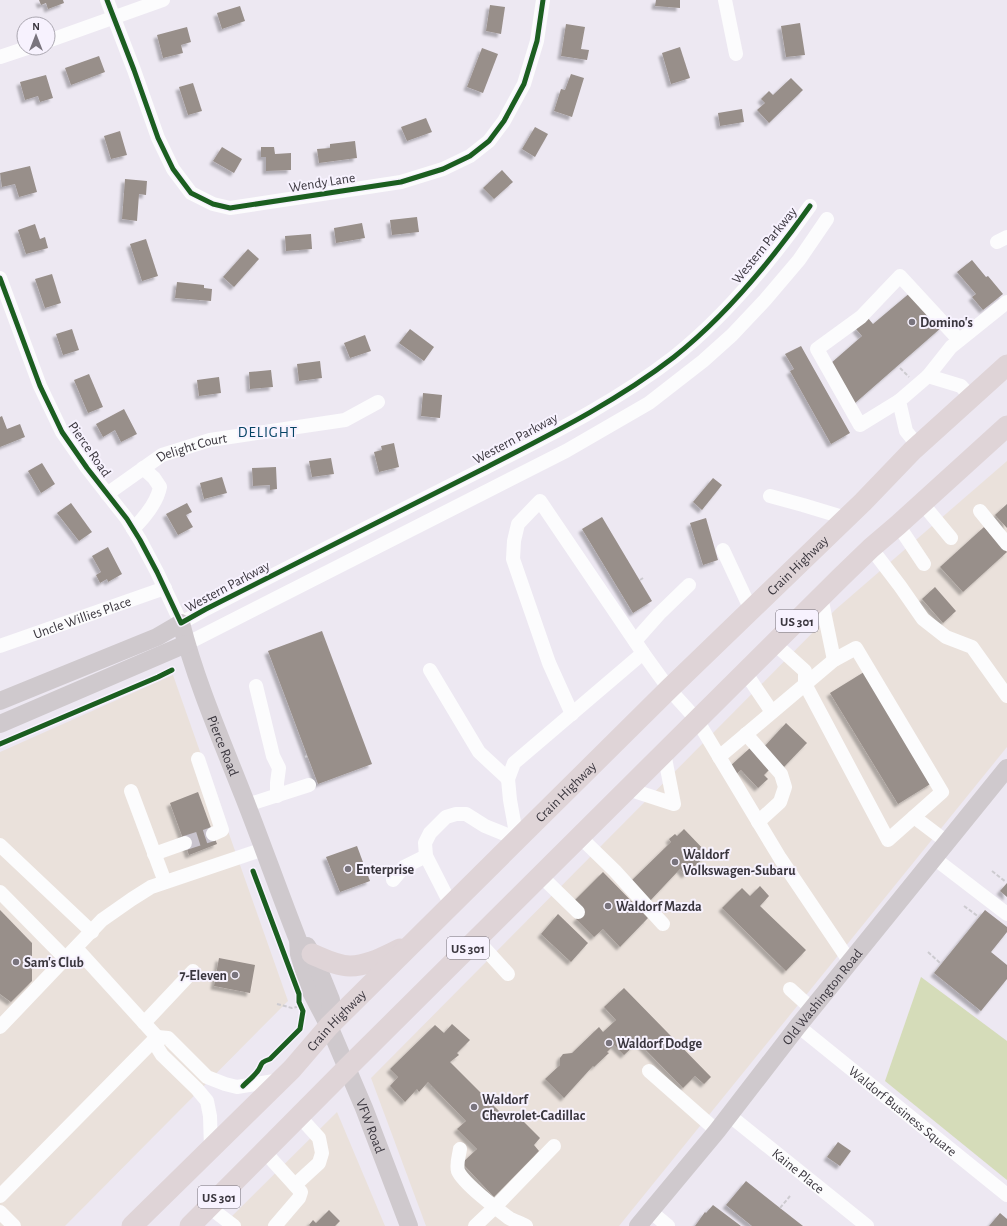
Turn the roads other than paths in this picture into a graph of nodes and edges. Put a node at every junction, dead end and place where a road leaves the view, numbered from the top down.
1 (107, 0) edge
2 (162, 0) edge
3 (544, 0) edge
4 (725, 0) edge
5 (114, 18) junction
6 (56, 38) edge
7 (16, 52) edge
8 (736, 54) dead end
9 (0, 57) edge
10 (810, 206) dead end
11 (827, 219) dead end
12 (0, 278) edge
13 (1007, 302) edge
14 (959, 340) junction
15 (1007, 364) edge
16 (928, 376) junction
17 (971, 397) junction
18 (899, 401) junction
19 (378, 402) dead end
20 (1007, 426) edge
21 (918, 446) junction
22 (143, 468) junction
23 (107, 494) junction
24 (770, 496) dead end
25 (922, 503) junction
26 (980, 511) dead end
27 (846, 518) junction
28 (898, 525) junction
29 (133, 528) junction
30 (951, 538) dead end
31 (1007, 544) edge
32 (871, 548) junction
33 (723, 550) dead end
34 (924, 564) dead end
35 (689, 585) dead end
36 (165, 588) junction
37 (820, 597) junction
38 (751, 610) junction
39 (181, 623) junction
40 (634, 641) junction
41 (774, 643) junction
42 (186, 644) junction
43 (0, 646) edge
44 (643, 654) junction
45 (834, 660) junction
46 (430, 670) dead end
47 (746, 672) junction
48 (805, 684) junction
49 (256, 686) dead end
50 (670, 688) junction
51 (1007, 696) edge
52 (0, 701) edge
53 (772, 712) junction
54 (572, 714) junction
55 (697, 720) junction
56 (0, 724) edge
57 (746, 734) junction
58 (664, 753) junction
59 (719, 757) junction
60 (198, 759) dead end
61 (1007, 768) edge
62 (508, 779) junction
63 (309, 785) dead end
64 (628, 789) junction
65 (131, 791) dead end
66 (273, 797) junction
67 (247, 805) junction
68 (914, 817) junction
69 (758, 822) junction
70 (213, 834) dead end
71 (580, 837) junction
72 (518, 840) junction
73 (947, 842) junction
74 (185, 843) tunnel mouth
75 (0, 845) edge
76 (264, 849) junction
77 (154, 854) junction
78 (426, 856) junction
79 (934, 858) junction
80 (541, 876) junction
81 (393, 880) dead end
82 (165, 882) junction
83 (0, 892) edge
84 (451, 905) junction
85 (578, 912) dead end
86 (1007, 914) edge
87 (663, 924) dead end
88 (92, 932) junction
89 (476, 940) junction
90 (414, 943) junction
91 (305, 947) junction
92 (76, 948) junction
93 (65, 958) junction
94 (850, 962) junction
95 (193, 971) dead end
96 (508, 974) dead end
97 (790, 989) dead end
98 (812, 1009) junction
99 (144, 1023) junction
100 (329, 1026) junction
101 (798, 1026) junction
102 (0, 1027) edge
103 (158, 1037) junction
104 (347, 1068) junction
105 (649, 1071) dead end
106 (280, 1080) junction
107 (729, 1115) junction
108 (299, 1116) junction
109 (717, 1131) junction
110 (554, 1146) dead end
111 (211, 1149) junction
112 (460, 1149) dead end
113 (264, 1151) junction
114 (295, 1185) junction
115 (0, 1196) edge
116 (1007, 1196) edge
117 (208, 1207) junction
118 (495, 1207) junction
119 (650, 1211) junction
120 (0, 1212) edge
121 (14, 1226) edge
122 (132, 1226) edge
123 (190, 1226) edge
124 (234, 1226) edge
125 (275, 1226) edge
126 (409, 1226) edge
127 (475, 1226) edge
128 (526, 1226) edge
129 (638, 1226) edge
130 (668, 1226) edge
131 (867, 1226) edge

1 - 5 street, Wendy Lane
2 - 5 street
3 - 5 street, Wendy Lane
4 - 8 street
5 - 6 street
7 - 9 street
10 - 39 street, Western Parkway
11 - 42 street
12 - 23 street, Pierce Road
13 - 14 street
14 - 16 street
14 - 18 street
15 - 17 highway, Crain Highway / US 301
16 - 17 street
16 - 18 street
17 - 21 highway, Crain Highway / US 301
18 - 21 street
19 - 22 street, Delight Court
20 - 25 highway, US 301
21 - 27 highway, Crain Highway / US 301
22 - 23 street, Delight Court
22 - 29 street
23 - 29 street, Pierce Road
24 - 27 street
25 - 28 highway, US 301
25 - 30 street
26 - 31 street
27 - 38 highway, Crain Highway / US 301
28 - 32 highway, US 301
28 - 34 street
29 - 36 street, Pierce Road
32 - 37 highway, US 301
32 - 51 street
33 - 38 street
35 - 40 street
36 - 39 street, Pierce Road
36 - 43 street, Uncle Willies Place
37 - 41 highway, US 301
37 - 45 street
38 - 50 highway, Crain Highway / US 301
39 - 42 main road, Pierce Road
39 - 52 main road, Western Parkway
40 - 44 street
40 - 54 street
41 - 47 highway, US 301
41 - 48 street
42 - 56 main road
42 - 67 main road, Pierce Road
44 - 50 street
44 - 54 street
45 - 48 street
45 - 68 street
46 - 62 street
47 - 53 street
47 - 55 highway, US 301
48 - 53 street
48 - 68 street
49 - 66 street
50 - 55 street
50 - 72 highway, Crain Highway / US 301
53 - 57 street
54 - 62 street
55 - 58 highway, US 301
55 - 59 street
57 - 59 street
57 - 69 street
58 - 64 highway, US 301
58 - 64 street
59 - 69 street
60 - 70 street
61 - 73 main road, Old Washington Road
62 - 72 street
63 - 66 street
64 - 71 highway, US 301
65 - 77 street
66 - 67 street
67 - 76 main road, Pierce Road
68 - 73 street
69 - 94 street
71 - 80 highway, US 301
71 - 87 street
72 - 78 street
72 - 84 highway, Crain Highway / US 301
73 - 79 main road, Old Washington Road
74 - 77 street
75 - 88 street
76 - 82 street
76 - 91 main road, Pierce Road
77 - 82 street
78 - 81 street
78 - 84 street
79 - 86 street
79 - 94 main road, Old Washington Road
80 - 85 street
80 - 89 highway, US 301
82 - 88 street
83 - 93 street
84 - 90 highway, Crain Highway / US 301
88 - 92 street
89 - 96 street
89 - 104 highway, US 301
90 - 91 highway
90 - 100 highway, Crain Highway / US 301
91 - 100 main road, Pierce Road
92 - 93 street
92 - 99 street
93 - 102 street
94 - 98 main road, Old Washington Road
95 - 99 street
97 - 98 street
98 - 101 main road, Old Washington Road
99 - 103 street
100 - 104 main road, VFW Road
100 - 106 highway, Crain Highway / US 301
101 - 107 main road, Old Washington Road
101 - 116 street, Waldorf Business Square
103 - 106 street
103 - 111 street
103 - 115 street
104 - 108 highway, US 301
104 - 126 main road, VFW Road
105 - 109 street
106 - 111 highway, Crain Highway / US 301
107 - 109 main road, Old Washington Road
107 - 131 street, Kaine Place
108 - 113 highway, US 301
108 - 114 street
109 - 119 main road, Old Washington Road
110 - 118 street
111 - 122 highway, Crain Highway / US 301
112 - 118 street
113 - 114 street
113 - 117 highway, US 301
114 - 125 street
117 - 123 highway, US 301
117 - 124 street
118 - 127 street
118 - 128 street
119 - 129 main road, Old Washington Road
119 - 130 street
120 - 121 street

